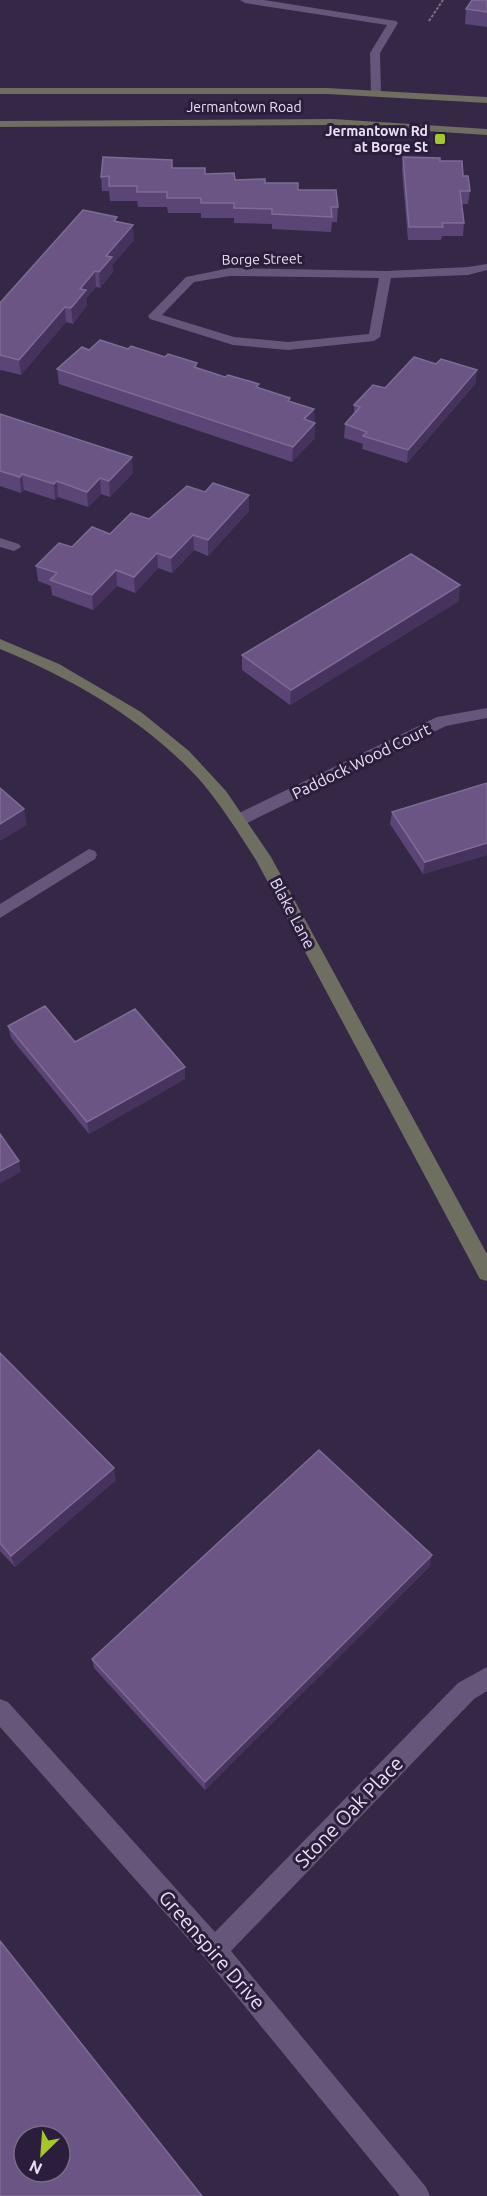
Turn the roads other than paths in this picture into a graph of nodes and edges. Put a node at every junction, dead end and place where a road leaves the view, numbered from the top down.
1 (245, 0) edge
2 (0, 91) edge
3 (376, 93) junction
4 (487, 100) edge
5 (0, 124) edge
6 (487, 132) edge
7 (487, 267) edge
8 (386, 275) junction
9 (0, 542) edge
10 (14, 547) dead end
11 (0, 644) edge
12 (487, 713) edge
13 (239, 820) junction
14 (89, 855) dead end
15 (0, 912) edge
16 (487, 1273) edge
17 (487, 1678) edge
18 (0, 1710) edge
19 (215, 1950) junction
20 (417, 2196) edge

1 - 3 street
2 - 3 main road, Jermantown Road
3 - 4 main road, Jermantown Road
5 - 6 main road, Jermantown Road
7 - 8 street, Borge Street
8 - 8 street, Borge Street
9 - 10 street
11 - 13 main road, Blake Lane
12 - 13 street, Paddock Wood Court
13 - 16 main road, Blake Lane
14 - 15 street
17 - 19 street, Stone Oak Place
18 - 19 street, Greenspire Drive
19 - 20 street, Greenspire Drive

